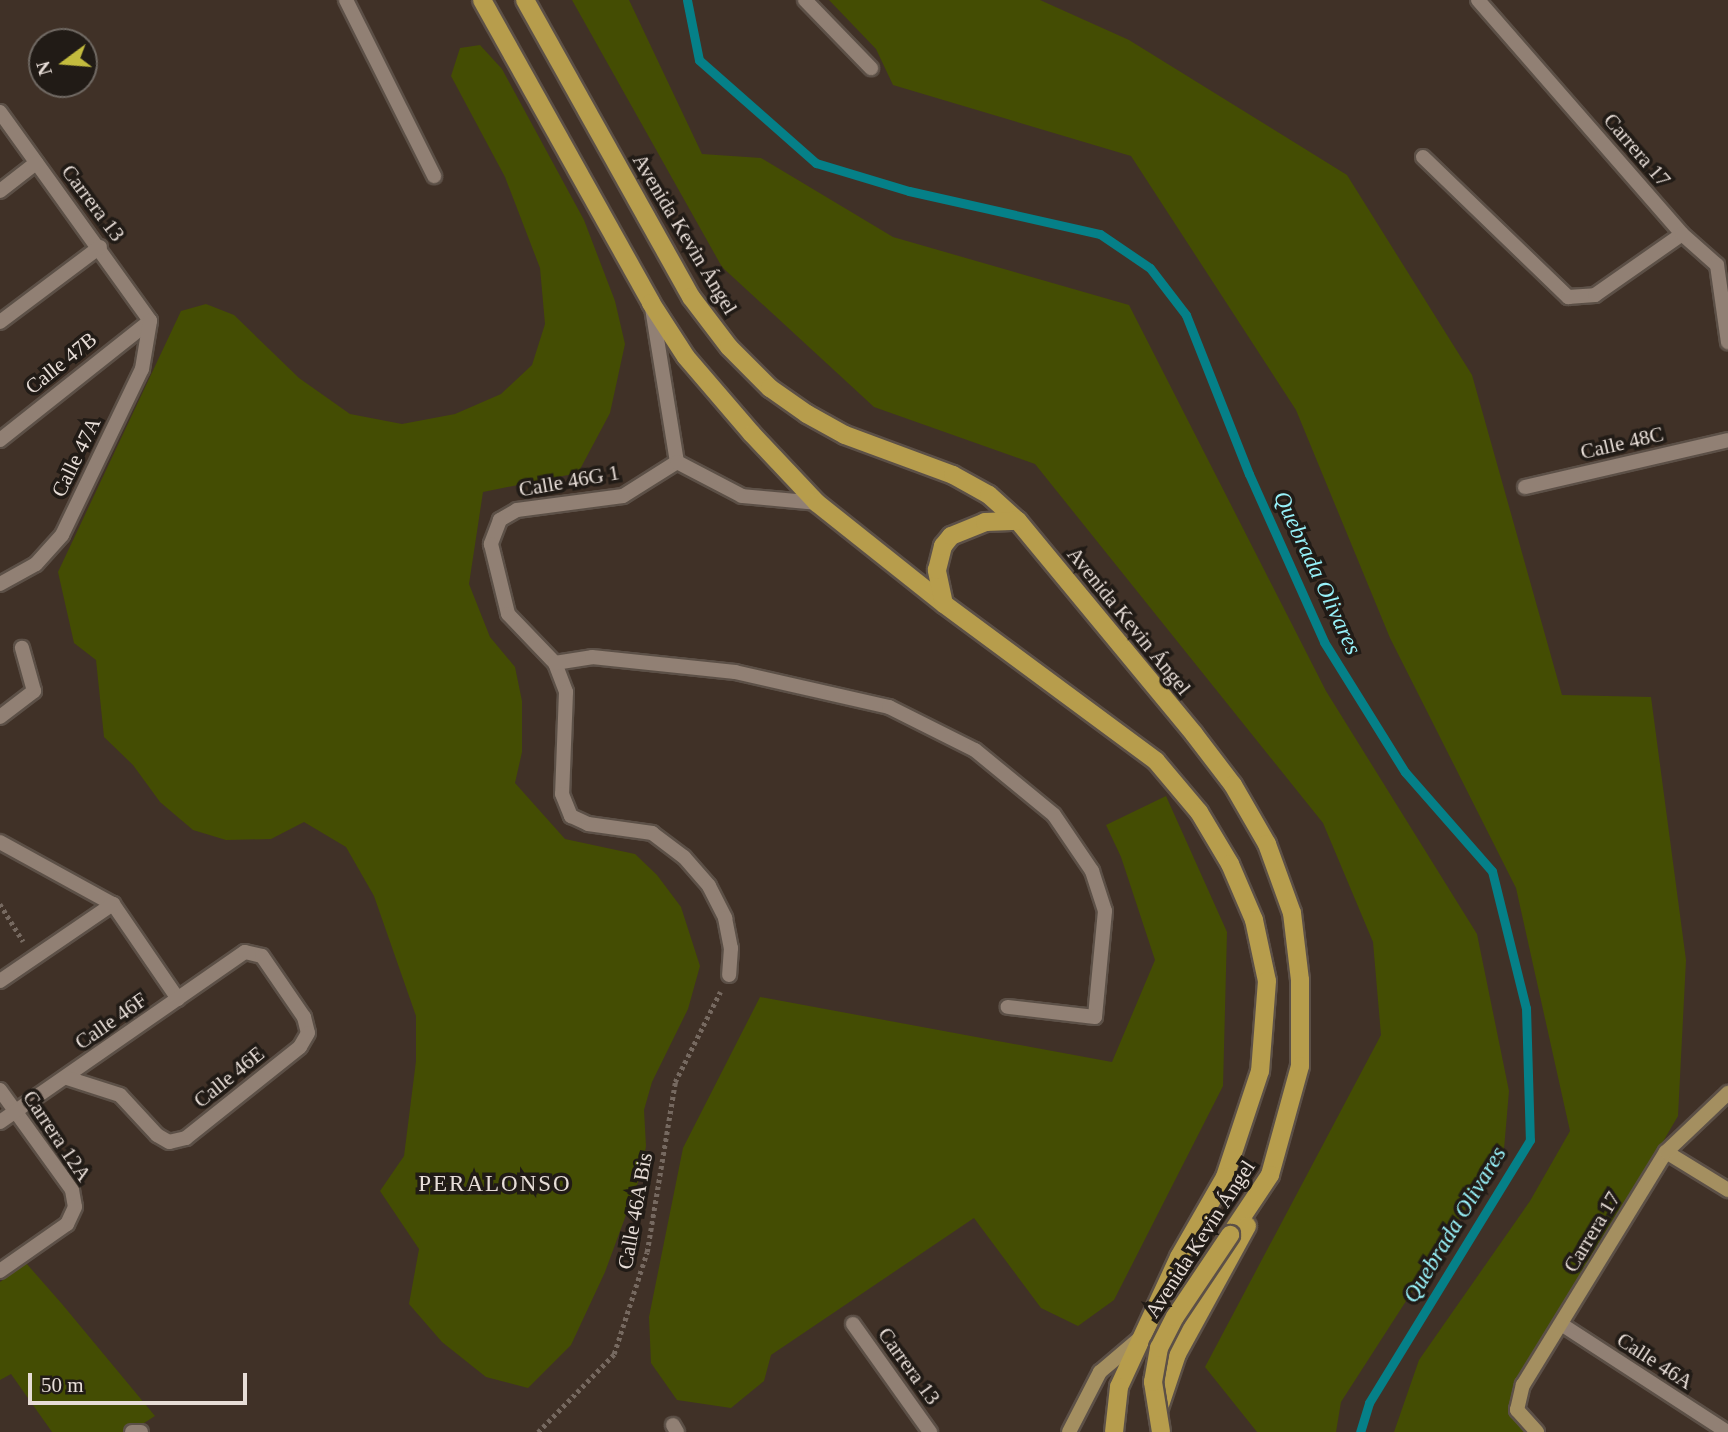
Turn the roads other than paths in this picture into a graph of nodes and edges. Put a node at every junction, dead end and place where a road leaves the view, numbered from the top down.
1 (346, 0) edge
2 (482, 0) edge
3 (525, 0) edge
4 (805, 0) edge
5 (1478, 0) edge
6 (871, 68) dead end
7 (0, 112) edge
8 (1423, 157) dead end
9 (36, 163) junction
10 (434, 176) dead end
11 (0, 191) edge
12 (1682, 234) junction
13 (100, 247) junction
14 (1723, 264) edge
15 (651, 303) junction
16 (0, 321) edge
17 (150, 321) junction
18 (1728, 342) edge
19 (0, 440) edge
20 (1728, 440) edge
21 (677, 462) junction
22 (1525, 487) dead end
23 (817, 503) junction
24 (1018, 521) junction
25 (0, 584) edge
26 (944, 604) junction
27 (22, 648) dead end
28 (555, 663) junction
29 (0, 717) edge
30 (0, 842) edge
31 (113, 904) junction
32 (729, 975) road end
33 (0, 981) edge
34 (178, 999) junction
35 (1008, 1007) dead end
36 (308, 1033) joint
37 (67, 1078) junction
38 (0, 1090) edge
39 (1728, 1093) edge
40 (15, 1111) junction
41 (0, 1122) edge
42 (1666, 1152) junction
43 (1270, 1175) junction
44 (1728, 1190) edge
45 (0, 1271) edge
46 (852, 1324) dead end
47 (1561, 1324) junction
48 (1140, 1338) junction
49 (930, 1432) edge
50 (1069, 1432) edge
51 (1114, 1432) edge
52 (1155, 1432) edge
53 (1161, 1432) edge
54 (1537, 1432) edge
55 (1727, 1432) edge

1 - 10 street
2 - 15 main road, Avenida Kevin Ángel
3 - 24 main road, Avenida Kevin Ángel
4 - 6 street
5 - 12 street, Carrera 17
7 - 9 street, Carrera 13
8 - 12 street
9 - 11 street
9 - 13 street, Carrera 13
12 - 14 street, Carrera 17
13 - 16 street
13 - 17 street, Carrera 13
14 - 18 street, Carrera 17
15 - 21 street
15 - 23 main road, Avenida Kevin Ángel
17 - 19 street, Calle 47B
17 - 25 street, Calle 47A
20 - 22 street, Calle 48C
21 - 23 street
21 - 28 street, Calle 46G 1
23 - 26 main road, Avenida Kevin Ángel
24 - 26 main road
24 - 43 main road, Avenida Kevin Ángel
26 - 48 main road, Avenida Kevin Ángel
27 - 29 street
28 - 32 street
28 - 35 street
30 - 31 street
31 - 33 street
31 - 34 street
34 - 36 street, Calle 46F
34 - 37 street, Calle 46F
36 - 37 street, Calle 46E
37 - 40 street, Calle 46F
38 - 40 street, Carrera 12A
39 - 42 street, Carrera 17
40 - 41 street, Calle 46F
40 - 45 street, Carrera 12A
42 - 44 street
42 - 47 street, Carrera 17
43 - 52 main road
43 - 53 main road, Avenida Kevin Ángel, bridge
46 - 49 street, Carrera 13
47 - 54 street, Carrera 17
47 - 55 street, Calle 46A
48 - 50 street
48 - 51 main road, Avenida Kevin Ángel

